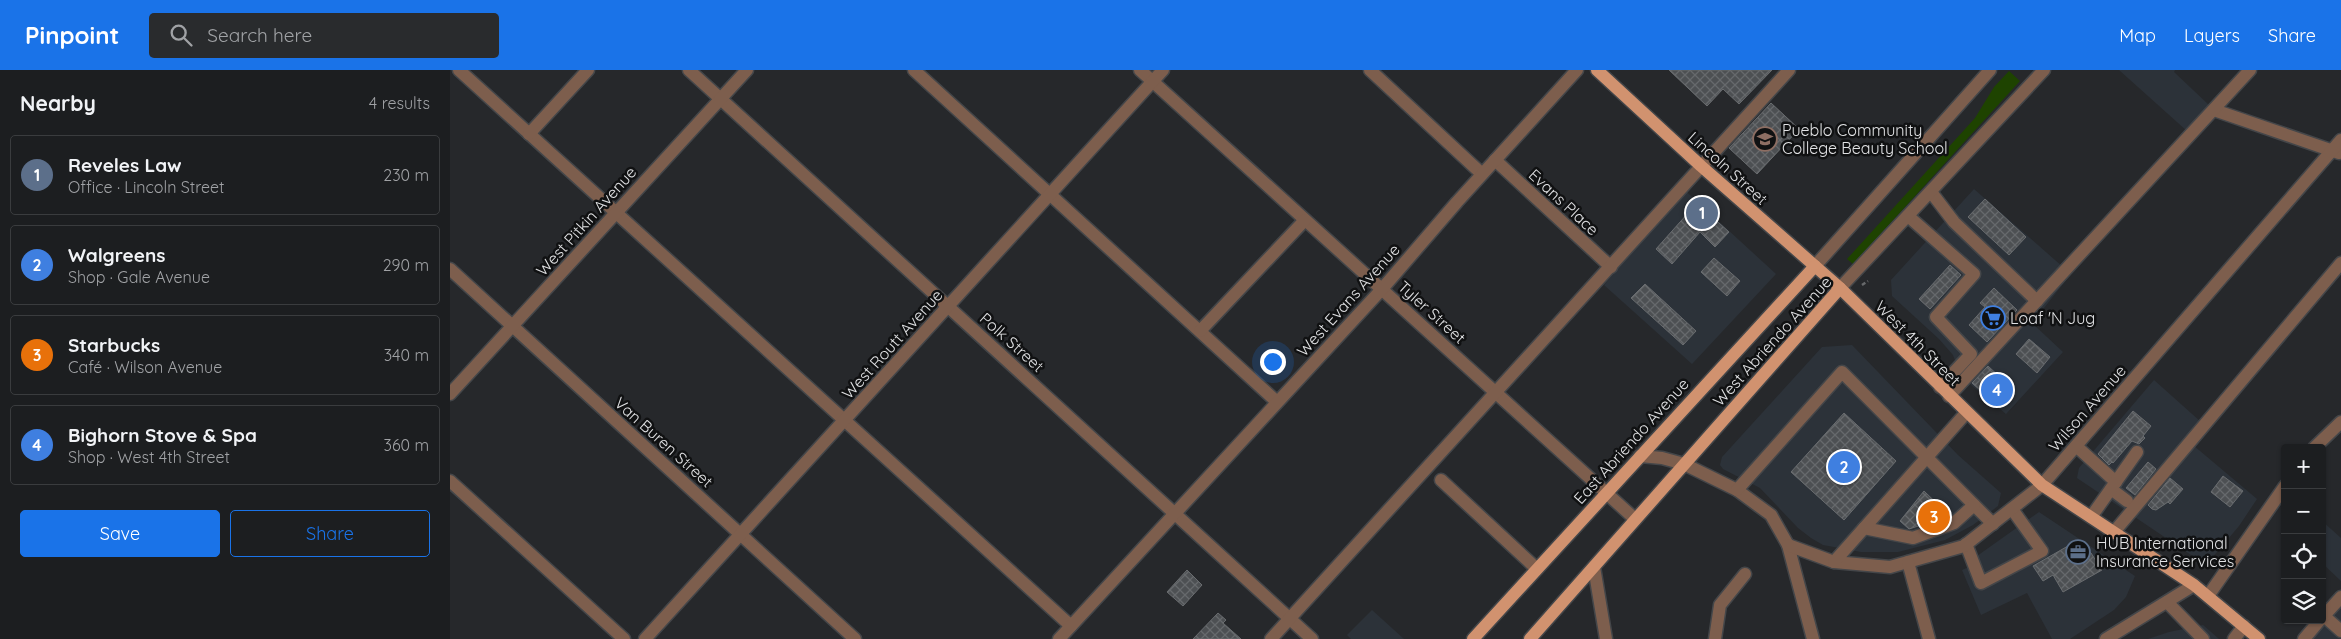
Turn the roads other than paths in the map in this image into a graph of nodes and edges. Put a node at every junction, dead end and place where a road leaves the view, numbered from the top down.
1 (459, 70) edge
2 (588, 70) edge
3 (689, 70) edge
4 (747, 70) edge
5 (914, 70) edge
6 (1140, 70) edge
7 (1163, 70) edge
8 (1370, 70) edge
9 (1578, 70) edge
10 (1597, 70) edge
11 (1789, 70) edge
12 (1990, 70) edge
13 (2044, 70) edge
14 (2250, 70) edge
15 (1153, 82) junction
16 (720, 99) junction
17 (2214, 110) junction
18 (529, 134) junction
19 (2341, 140) edge
20 (2337, 152) edge
21 (1495, 160) junction
22 (1701, 166) junction
23 (1482, 174) junction
24 (1931, 192) junction
25 (1050, 194) junction
26 (616, 212) junction
27 (1908, 216) junction
28 (1305, 220) junction
29 (2341, 263) edge
30 (1815, 266) junction
31 (1611, 268) junction
32 (450, 269) edge
33 (1840, 288) junction
34 (1382, 289) junction
35 (2037, 301) junction
36 (948, 306) junction
37 (512, 326) junction
38 (1200, 331) junction
39 (1496, 392) junction
40 (1944, 392) junction
41 (450, 394) edge
42 (1277, 402) junction
43 (1966, 413) junction
44 (845, 420) junction
45 (2341, 422) edge
46 (2318, 444) edge
47 (2076, 446) junction
48 (2137, 452) dead end
49 (1640, 456) junction
50 (1926, 456) junction
51 (1684, 464) junction
52 (1441, 480) dead end
53 (450, 481) edge
54 (2114, 485) junction
55 (2042, 486) junction
56 (2283, 489) edge
57 (1737, 490) junction
58 (1606, 492) junction
59 (2127, 501) dead end
60 (1974, 505) junction
61 (2012, 509) junction
62 (1174, 513) junction
63 (2091, 518) junction
64 (1635, 519) junction
65 (1993, 524) junction
66 (1864, 528) junction
67 (2114, 532) junction
68 (741, 535) junction
69 (1966, 544) junction
70 (1788, 545) junction
71 (1834, 562) junction
72 (1908, 562) junction
73 (1594, 568) junction
74 (1537, 569) junction
75 (1745, 574) dead end
76 (2194, 585) junction
77 (2208, 596) junction
78 (2341, 597) edge
79 (2166, 602) junction
80 (2326, 614) edge
81 (1290, 618) junction
82 (2326, 621) edge
83 (2317, 624) edge
84 (1071, 626) junction
85 (2244, 626) junction
86 (2341, 631) edge
87 (2111, 638) edge
88 (624, 639) edge
89 (645, 639) edge
90 (855, 639) edge
91 (1059, 639) edge
92 (1271, 639) edge
93 (1312, 639) edge
94 (1473, 639) edge
95 (1530, 639) edge
96 (1606, 639) edge
97 (1715, 639) edge
98 (1813, 639) edge
99 (1930, 639) edge
100 (2203, 639) edge
101 (2234, 639) edge
102 (2259, 639) edge
103 (2304, 639) edge

1 - 18 street
2 - 18 street
3 - 16 street, Polk Street
4 - 16 street, West Pitkin Avenue
5 - 25 street
6 - 15 street, Tyler Street
7 - 15 street, West Routt Avenue
8 - 23 street
9 - 21 street, West Evans Avenue
10 - 22 main road, Lincoln Street
11 - 22 street
12 - 30 street, West Abriendo Avenue
13 - 24 street, West Abriendo Avenue
14 - 17 street
15 - 25 street, West Routt Avenue
15 - 28 street, Tyler Street
16 - 26 street, West Pitkin Avenue
16 - 36 street, Polk Street
17 - 20 street
17 - 35 street
18 - 26 street
19 - 20 street, Wilson Avenue
20 - 47 street, Wilson Avenue
21 - 23 street, West Evans Avenue
21 - 31 street, Evans Place
22 - 30 main road, Lincoln Street
22 - 31 street
23 - 34 street, West Evans Avenue
24 - 27 street, West Abriendo Avenue
24 - 35 street
25 - 36 street, West Routt Avenue
25 - 38 street
26 - 37 street, West Pitkin Avenue
26 - 44 street
27 - 33 street, West Abriendo Avenue
27 - 40 street
28 - 34 street, Tyler Street
28 - 38 street
29 - 67 street
30 - 33 main road, Lincoln Street
30 - 49 main road, East Abriendo Avenue
31 - 39 street
32 - 37 street, Van Buren Street
33 - 40 main road, West 4th Street
33 - 51 main road, West Abriendo Avenue
34 - 39 street, Tyler Street
34 - 42 street, West Evans Avenue
35 - 40 street
36 - 44 street, West Routt Avenue
36 - 62 street, Polk Street
37 - 41 street, West Pitkin Avenue
37 - 68 street, Van Buren Street
38 - 42 street
39 - 58 street, Tyler Street
39 - 81 street
40 - 43 main road, West 4th Street
42 - 62 street, West Evans Avenue
43 - 50 street
43 - 55 main road, West 4th Street
44 - 68 street, West Routt Avenue
44 - 84 street
45 - 46 street
47 - 54 street
47 - 55 street, Wilson Avenue
48 - 54 street
49 - 51 street
49 - 58 main road, East Abriendo Avenue
50 - 57 street
50 - 60 street
50 - 66 street
51 - 57 street
51 - 64 main road, West Abriendo Avenue
52 - 74 street
53 - 88 street
54 - 59 street
54 - 63 street
55 - 61 street, Wilson Avenue
55 - 63 main road, West 4th Street
56 - 77 street
57 - 70 street
58 - 64 street, Tyler Street
58 - 74 main road, East Abriendo Avenue
60 - 65 street
60 - 66 street
61 - 65 street, Wilson Avenue
61 - 69 street
62 - 81 street, Polk Street
62 - 84 street, West Evans Avenue
63 - 67 main road, West 4th Street
64 - 73 main road, West Abriendo Avenue
65 - 69 street, Wilson Avenue
66 - 71 street
67 - 76 main road, West 4th Street
68 - 89 street, West Routt Avenue
68 - 90 street, Van Buren Street
69 - 72 street, Wilson Avenue
70 - 71 street, Wilson Avenue
70 - 98 street
71 - 72 street, Wilson Avenue
72 - 99 street
73 - 95 main road, West Abriendo Avenue
73 - 96 street
74 - 94 main road, East Abriendo Avenue
75 - 97 street
76 - 77 main road, West 4th Street
76 - 79 street
77 - 85 main road, West 4th Street
78 - 80 street
79 - 87 street
79 - 100 street
81 - 92 street
81 - 93 street, Polk Street
82 - 86 street
83 - 103 street
84 - 91 street, West Evans Avenue
85 - 101 street
85 - 102 main road, West 4th Street

